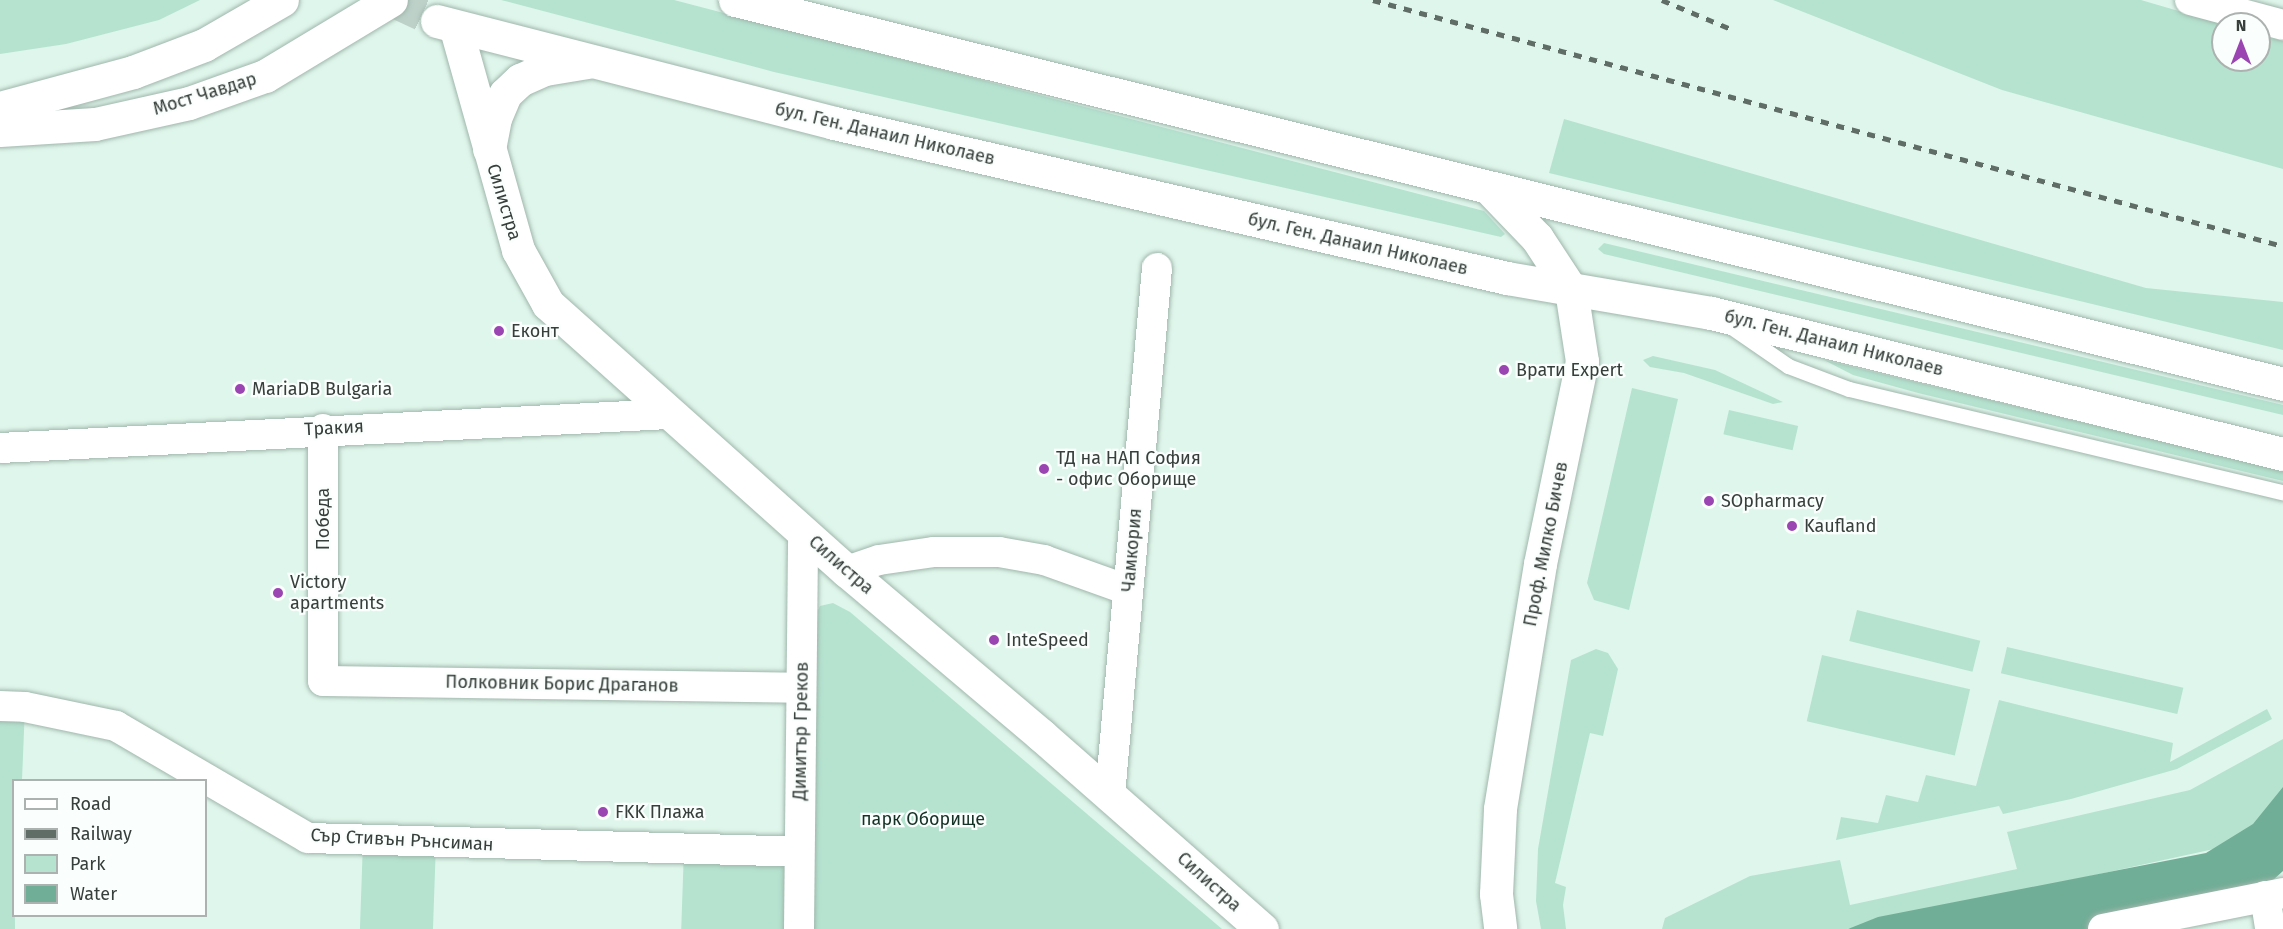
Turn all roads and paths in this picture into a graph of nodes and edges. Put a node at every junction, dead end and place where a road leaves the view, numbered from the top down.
1 (282, 0) edge
2 (391, 0) edge
3 (735, 0) edge
4 (2196, 1) edge
5 (447, 25) joint
6 (2283, 25) edge
7 (587, 62) junction
8 (0, 108) edge
9 (0, 130) edge
10 (489, 151) junction
11 (1490, 189) junction
12 (1157, 268) dead end
13 (1571, 290) junction
14 (1711, 313) junction
15 (2283, 384) edge
16 (669, 414) junction
17 (323, 429) junction
18 (0, 448) edge
19 (2283, 454) edge
20 (2283, 492) edge
21 (803, 532) junction
22 (847, 571) junction
23 (1128, 590) junction
24 (323, 681) joint
25 (801, 688) junction
26 (0, 706) edge
27 (207, 779) edge
28 (207, 779) edge
29 (1110, 795) junction
30 (799, 852) junction
31 (2274, 895) edge
32 (799, 929) edge
33 (1262, 929) edge
34 (1500, 929) edge
35 (2103, 929) edge
36 (2270, 929) edge

1 - 8 main road
2 - 9 main road, Мост Чавдар
3 - 11 main road
4 - 6 street
5 - 7 main road, бул. Ген. Данаил Николаев
5 - 10 main road, Силистра
7 - 10 main road, Силистра
7 - 13 main road, бул. Ген. Данаил Николаев
10 - 16 main road, Силистра
11 - 13 main road, Проф. Милко Бичев
11 - 15 main road
12 - 23 street, Чамкория
13 - 14 main road, бул. Ген. Данаил Николаев
13 - 34 main road, Проф. Милко Бичев
14 - 19 main road, бул. Ген. Данаил Николаев
14 - 20 lane
16 - 17 street, Тракия
16 - 21 main road, Силистра
17 - 18 street, Тракия
17 - 24 street, Победа
21 - 22 main road, Силистра
21 - 25 street, Димитър Греков
22 - 23 street
22 - 29 main road, Силистра
23 - 29 street, Чамкория
24 - 25 street, Полковник Борис Драганов
25 - 30 street, Димитър Греков
26 - 28 street, Сър Стивън Рънсиман
27 - 30 street, Сър Стивън Рънсиман
29 - 33 main road, Силистра
30 - 32 street, Димитър Греков
31 - 35 street
31 - 36 street

